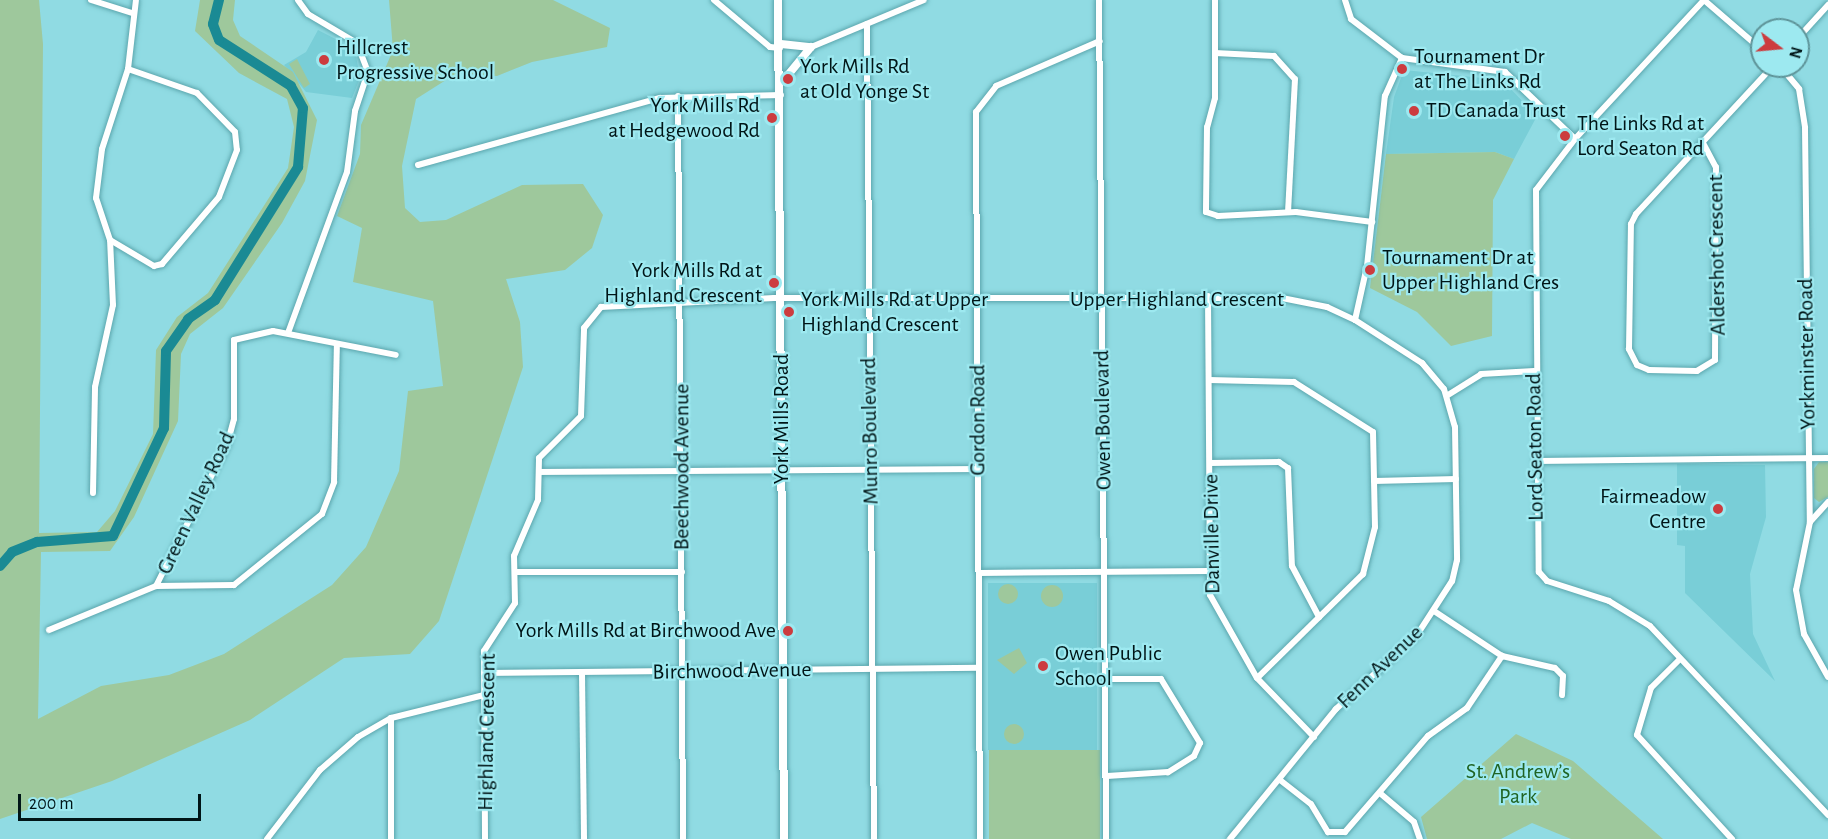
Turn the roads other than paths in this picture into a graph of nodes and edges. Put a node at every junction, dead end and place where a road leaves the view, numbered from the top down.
1 (91, 0) edge
2 (136, 0) edge
3 (298, 0) edge
4 (714, 0) edge
5 (778, 0) edge
6 (924, 0) edge
7 (1100, 0) edge
8 (1215, 0) edge
9 (1345, 0) edge
10 (1704, 0) edge
11 (1828, 5) edge
12 (132, 13) junction
13 (867, 24) junction
14 (1810, 25) edge
15 (1750, 40) edge
16 (1100, 41) junction
17 (781, 46) junction
18 (811, 47) junction
19 (1215, 53) junction
20 (1402, 58) junction
21 (128, 69) junction
22 (1762, 78) edge
23 (1788, 78) edge
24 (781, 83) junction
25 (781, 94) junction
26 (678, 96) junction
27 (1575, 139) junction
28 (1703, 143) junction
29 (418, 165) dead end
30 (1288, 211) junction
31 (1372, 222) junction
32 (110, 240) junction
33 (1208, 296) junction
34 (782, 298) junction
35 (1102, 298) junction
36 (868, 299) junction
37 (978, 300) junction
38 (681, 301) junction
39 (1355, 320) junction
40 (288, 333) junction
41 (337, 344) junction
42 (396, 355) dead end
43 (1534, 371) junction
44 (1209, 380) junction
45 (1448, 395) junction
46 (1810, 458) junction
47 (1828, 458) edge
48 (1536, 461) junction
49 (1210, 463) junction
50 (978, 469) junction
51 (681, 471) junction
52 (783, 471) junction
53 (870, 471) junction
54 (539, 472) junction
55 (1456, 479) junction
56 (1374, 481) junction
57 (93, 493) dead end
58 (1828, 502) edge
59 (1810, 522) junction
60 (1209, 571) junction
61 (515, 572) junction
62 (682, 572) junction
63 (1104, 572) junction
64 (979, 573) junction
65 (156, 586) junction
66 (1434, 610) junction
67 (1319, 617) junction
68 (49, 630) dead end
69 (1502, 656) junction
70 (1680, 659) junction
71 (980, 668) junction
72 (782, 670) junction
73 (872, 670) junction
74 (682, 671) junction
75 (484, 673) junction
76 (582, 673) junction
77 (1828, 677) edge
78 (1257, 678) junction
79 (1106, 679) junction
80 (484, 695) junction
81 (1562, 695) dead end
82 (391, 718) junction
83 (1314, 737) junction
84 (1107, 776) junction
85 (1280, 780) junction
86 (1380, 794) junction
87 (1828, 815) edge
88 (268, 839) edge
89 (391, 839) edge
90 (485, 839) edge
91 (584, 839) edge
92 (683, 839) edge
93 (784, 839) edge
94 (874, 839) edge
95 (980, 839) edge
96 (1106, 839) edge
97 (1230, 839) edge
98 (1420, 839) edge
99 (1732, 839) edge

1 - 12 street
2 - 12 street
3 - 40 street
4 - 17 street
5 - 17 main road, York Mills Road
6 - 13 street
7 - 16 street, Owen Boulevard
8 - 19 street
9 - 20 street
10 - 15 street
10 - 27 street, Lord Seaton Road
11 - 14 street
12 - 21 street
13 - 18 street
13 - 36 street, Munro Boulevard
16 - 35 street, Owen Boulevard
16 - 37 street, Gordon Road
17 - 18 main road
17 - 24 main road, York Mills Road
18 - 24 main road
19 - 30 street
19 - 30 street
20 - 27 street
20 - 31 street
21 - 32 street
21 - 32 street
22 - 28 street, Aldershot Crescent
23 - 46 street, Yorkminster Road
24 - 25 main road, York Mills Road
25 - 26 street
25 - 34 main road, York Mills Road
26 - 29 street
26 - 38 street, Beechwood Avenue
27 - 43 street, Lord Seaton Road
28 - 28 street, Aldershot Crescent
30 - 31 street
31 - 39 street
32 - 57 street
33 - 35 street, Upper Highland Crescent
33 - 39 street, Upper Highland Crescent
33 - 44 street, Danville Drive
34 - 36 street, Upper Highland Crescent
34 - 38 street, Highland Crescent
34 - 52 main road, York Mills Road
35 - 37 street, Upper Highland Crescent
35 - 63 street, Owen Boulevard
36 - 37 street, Upper Highland Crescent
36 - 53 street, Munro Boulevard
37 - 50 street, Gordon Road
38 - 51 street, Beechwood Avenue
38 - 54 street, Highland Crescent
39 - 45 street, Upper Highland Crescent
40 - 41 street
40 - 65 street, Green Valley Road
41 - 42 street
41 - 65 street
43 - 45 street
43 - 48 street, Lord Seaton Road
44 - 49 street, Danville Drive
44 - 56 street
45 - 55 street, Fenn Avenue
46 - 47 street
46 - 48 street
46 - 59 street, Yorkminster Road
48 - 70 street, Lord Seaton Road
49 - 60 street, Danville Drive
49 - 67 street
50 - 53 street
50 - 64 street, Gordon Road
51 - 52 street
51 - 54 street
51 - 62 street, Beechwood Avenue
52 - 53 street
52 - 72 main road, York Mills Road
53 - 73 street, Munro Boulevard
54 - 61 street, Highland Crescent
55 - 56 street
55 - 66 street, Fenn Avenue
56 - 67 street
58 - 59 street
59 - 77 street, Yorkminster Road
60 - 63 street
60 - 78 street, Danville Drive
61 - 62 street
61 - 75 street, Highland Crescent
62 - 74 street, Beechwood Avenue
63 - 64 street
63 - 79 street, Owen Boulevard
64 - 71 street, Gordon Road
65 - 68 street, Green Valley Road
66 - 69 street
66 - 83 street, Fenn Avenue
67 - 78 street
69 - 81 street
69 - 86 street
70 - 87 street, Lord Seaton Road
70 - 99 street
71 - 73 street, Birchwood Avenue
71 - 95 street, Gordon Road
72 - 73 street, Birchwood Avenue
72 - 74 street, Birchwood Avenue
72 - 93 main road, York Mills Road
73 - 94 street, Munro Boulevard
74 - 76 street, Birchwood Avenue
74 - 92 street, Beechwood Avenue
75 - 76 street, Birchwood Avenue
75 - 80 street, Highland Crescent
76 - 91 street
78 - 83 street, Danville Drive
79 - 84 street, Owen Boulevard
79 - 84 street
80 - 82 street
80 - 90 street, Highland Crescent
82 - 88 street
82 - 89 street
83 - 85 street, Fenn Avenue
84 - 96 street, Owen Boulevard
85 - 86 street
85 - 97 street, Fenn Avenue
86 - 98 street

